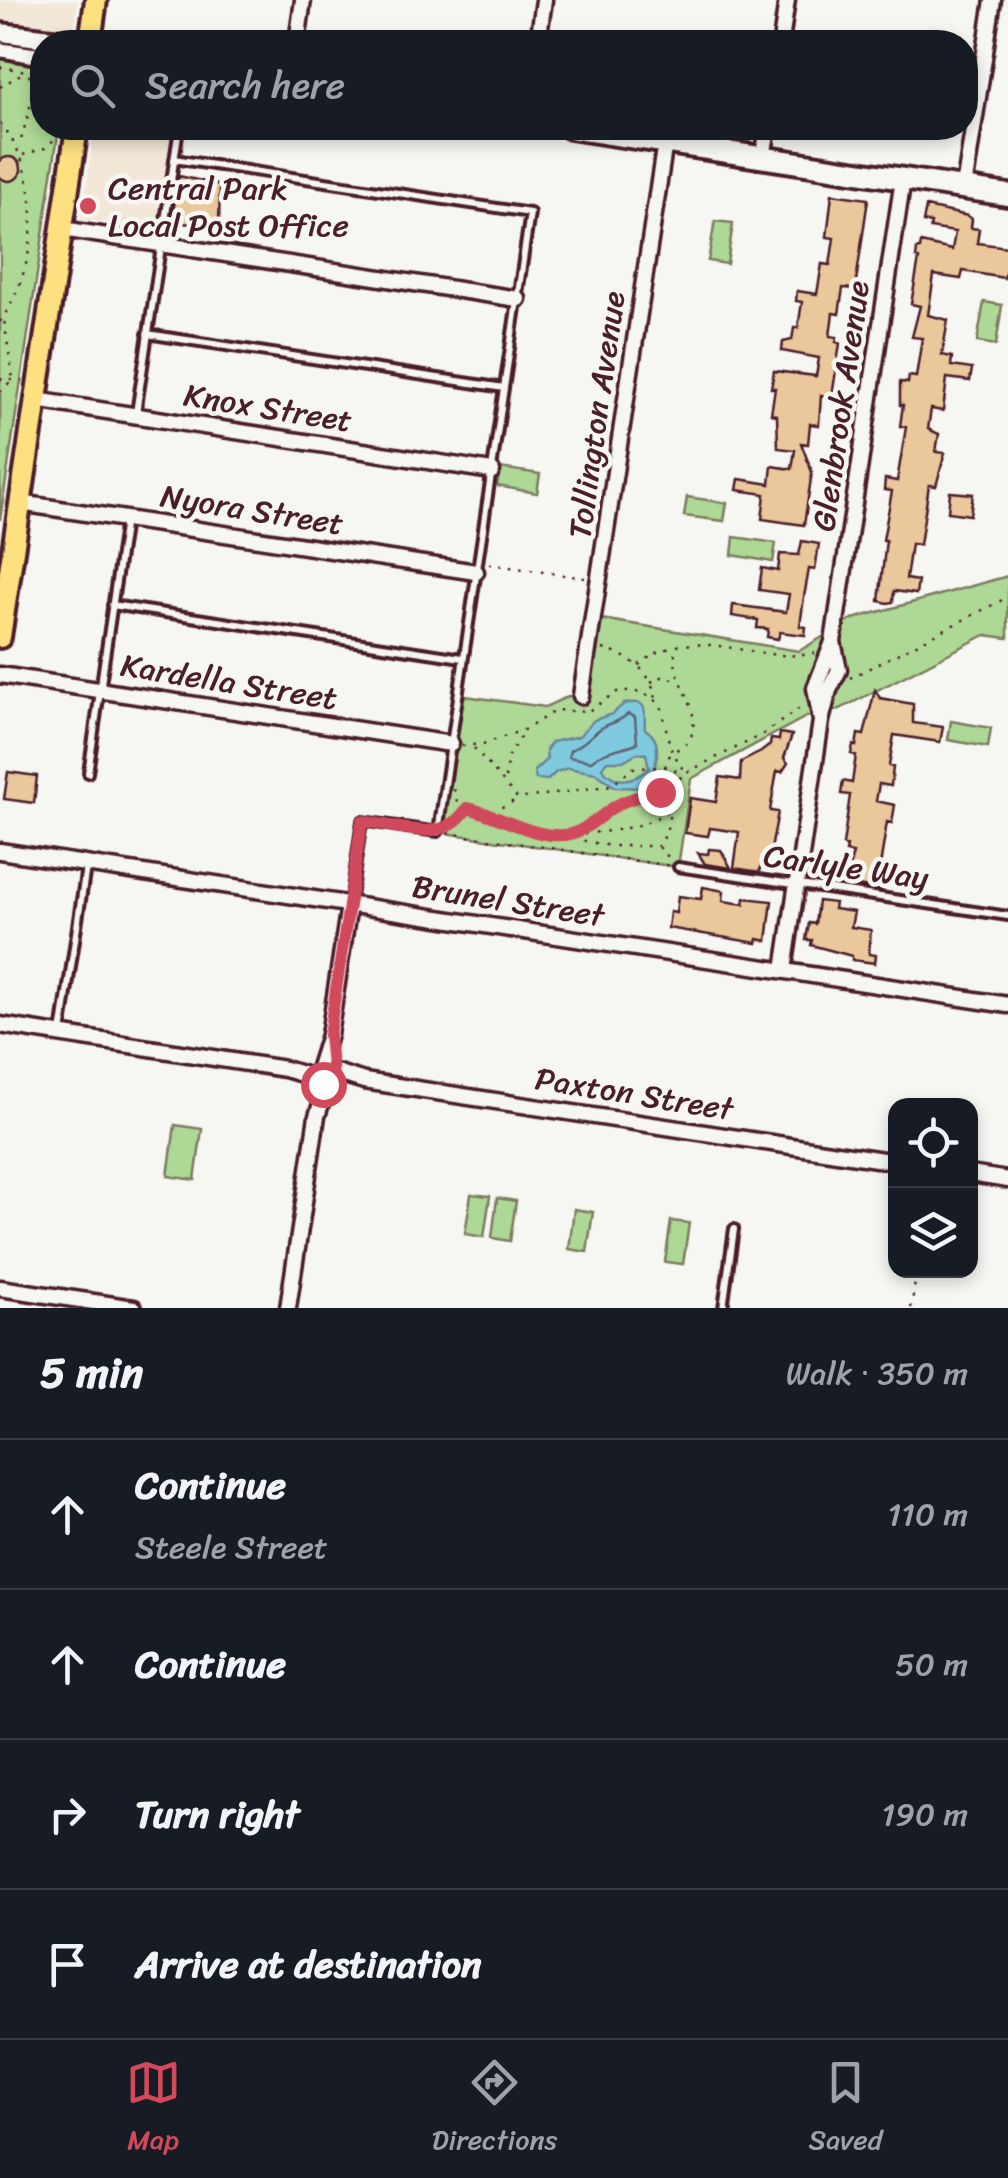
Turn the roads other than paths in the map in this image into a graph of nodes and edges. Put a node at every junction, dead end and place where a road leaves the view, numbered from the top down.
1 (96, 0) edge
2 (304, 0) edge
3 (544, 0) edge
4 (787, 0) edge
5 (992, 0) edge
6 (92, 30) edge
7 (299, 30) edge
8 (540, 30) edge
9 (783, 30) edge
10 (0, 34) edge
11 (30, 38) edge
12 (0, 46) edge
13 (30, 52) edge
14 (978, 94) edge
15 (67, 140) edge
16 (176, 140) edge
17 (651, 140) edge
18 (766, 140) edge
19 (971, 140) edge
20 (665, 142) junction
21 (764, 157) junction
22 (174, 160) junction
23 (903, 179) junction
24 (964, 188) junction
25 (1008, 195) edge
26 (62, 229) junction
27 (161, 244) junction
28 (518, 299) junction
29 (147, 334) junction
30 (504, 388) junction
31 (37, 391) junction
32 (136, 416) junction
33 (492, 471) junction
34 (20, 503) junction
35 (126, 519) junction
36 (477, 567) junction
37 (112, 605) junction
38 (0, 638) edge
39 (462, 658) junction
40 (0, 675) edge
41 (100, 690) junction
42 (581, 696) dead end
43 (451, 744) junction
44 (88, 773) dead end
45 (0, 851) edge
46 (87, 865) junction
47 (678, 867) road end
48 (797, 885) junction
49 (350, 905) junction
50 (1008, 916) edge
51 (784, 970) junction
52 (1008, 1005) edge
53 (0, 1025) edge
54 (60, 1034) junction
55 (323, 1075) junction
56 (888, 1161) edge
57 (978, 1175) edge
58 (1008, 1180) edge
59 (734, 1229) dead end
60 (0, 1288) edge
61 (134, 1308) edge
62 (288, 1308) edge
63 (723, 1308) edge

1 - 6 main road
2 - 7 street
3 - 8 street
4 - 9 street
5 - 14 street
10 - 11 main road
12 - 13 main road
15 - 26 main road
16 - 22 lane
17 - 20 main road
18 - 21 street
19 - 24 street
20 - 21 main road
20 - 42 street, Tollington Avenue
21 - 23 main road
22 - 27 lane
22 - 28 lane
23 - 24 main road
23 - 48 street, Glenbrook Avenue
24 - 25 main road
26 - 27 street
26 - 31 main road
27 - 28 street
27 - 29 lane
28 - 30 lane
29 - 30 lane
29 - 32 lane
30 - 33 lane
31 - 32 street, Knox Street
31 - 34 main road
32 - 33 street, Knox Street
33 - 36 lane
34 - 35 street, Nyora Street
34 - 38 main road
35 - 36 street, Nyora Street
35 - 37 lane
36 - 39 lane
37 - 39 lane
37 - 41 lane
39 - 43 lane
40 - 41 street, Kardella Street
41 - 43 street, Kardella Street
41 - 44 lane
43 - 49 lane
45 - 46 street, Brunel Street
46 - 49 street, Brunel Street
46 - 54 lane
47 - 48 lane, Carlyle Way
48 - 50 lane, Carlyle Way
48 - 51 street, Glenbrook Avenue
49 - 51 street, Brunel Street
49 - 55 street
51 - 52 street, Brunel Street
53 - 54 street, Paxton Street
54 - 55 street, Paxton Street
55 - 56 street, Paxton Street
55 - 62 street
57 - 58 street
59 - 63 lane
60 - 61 street

